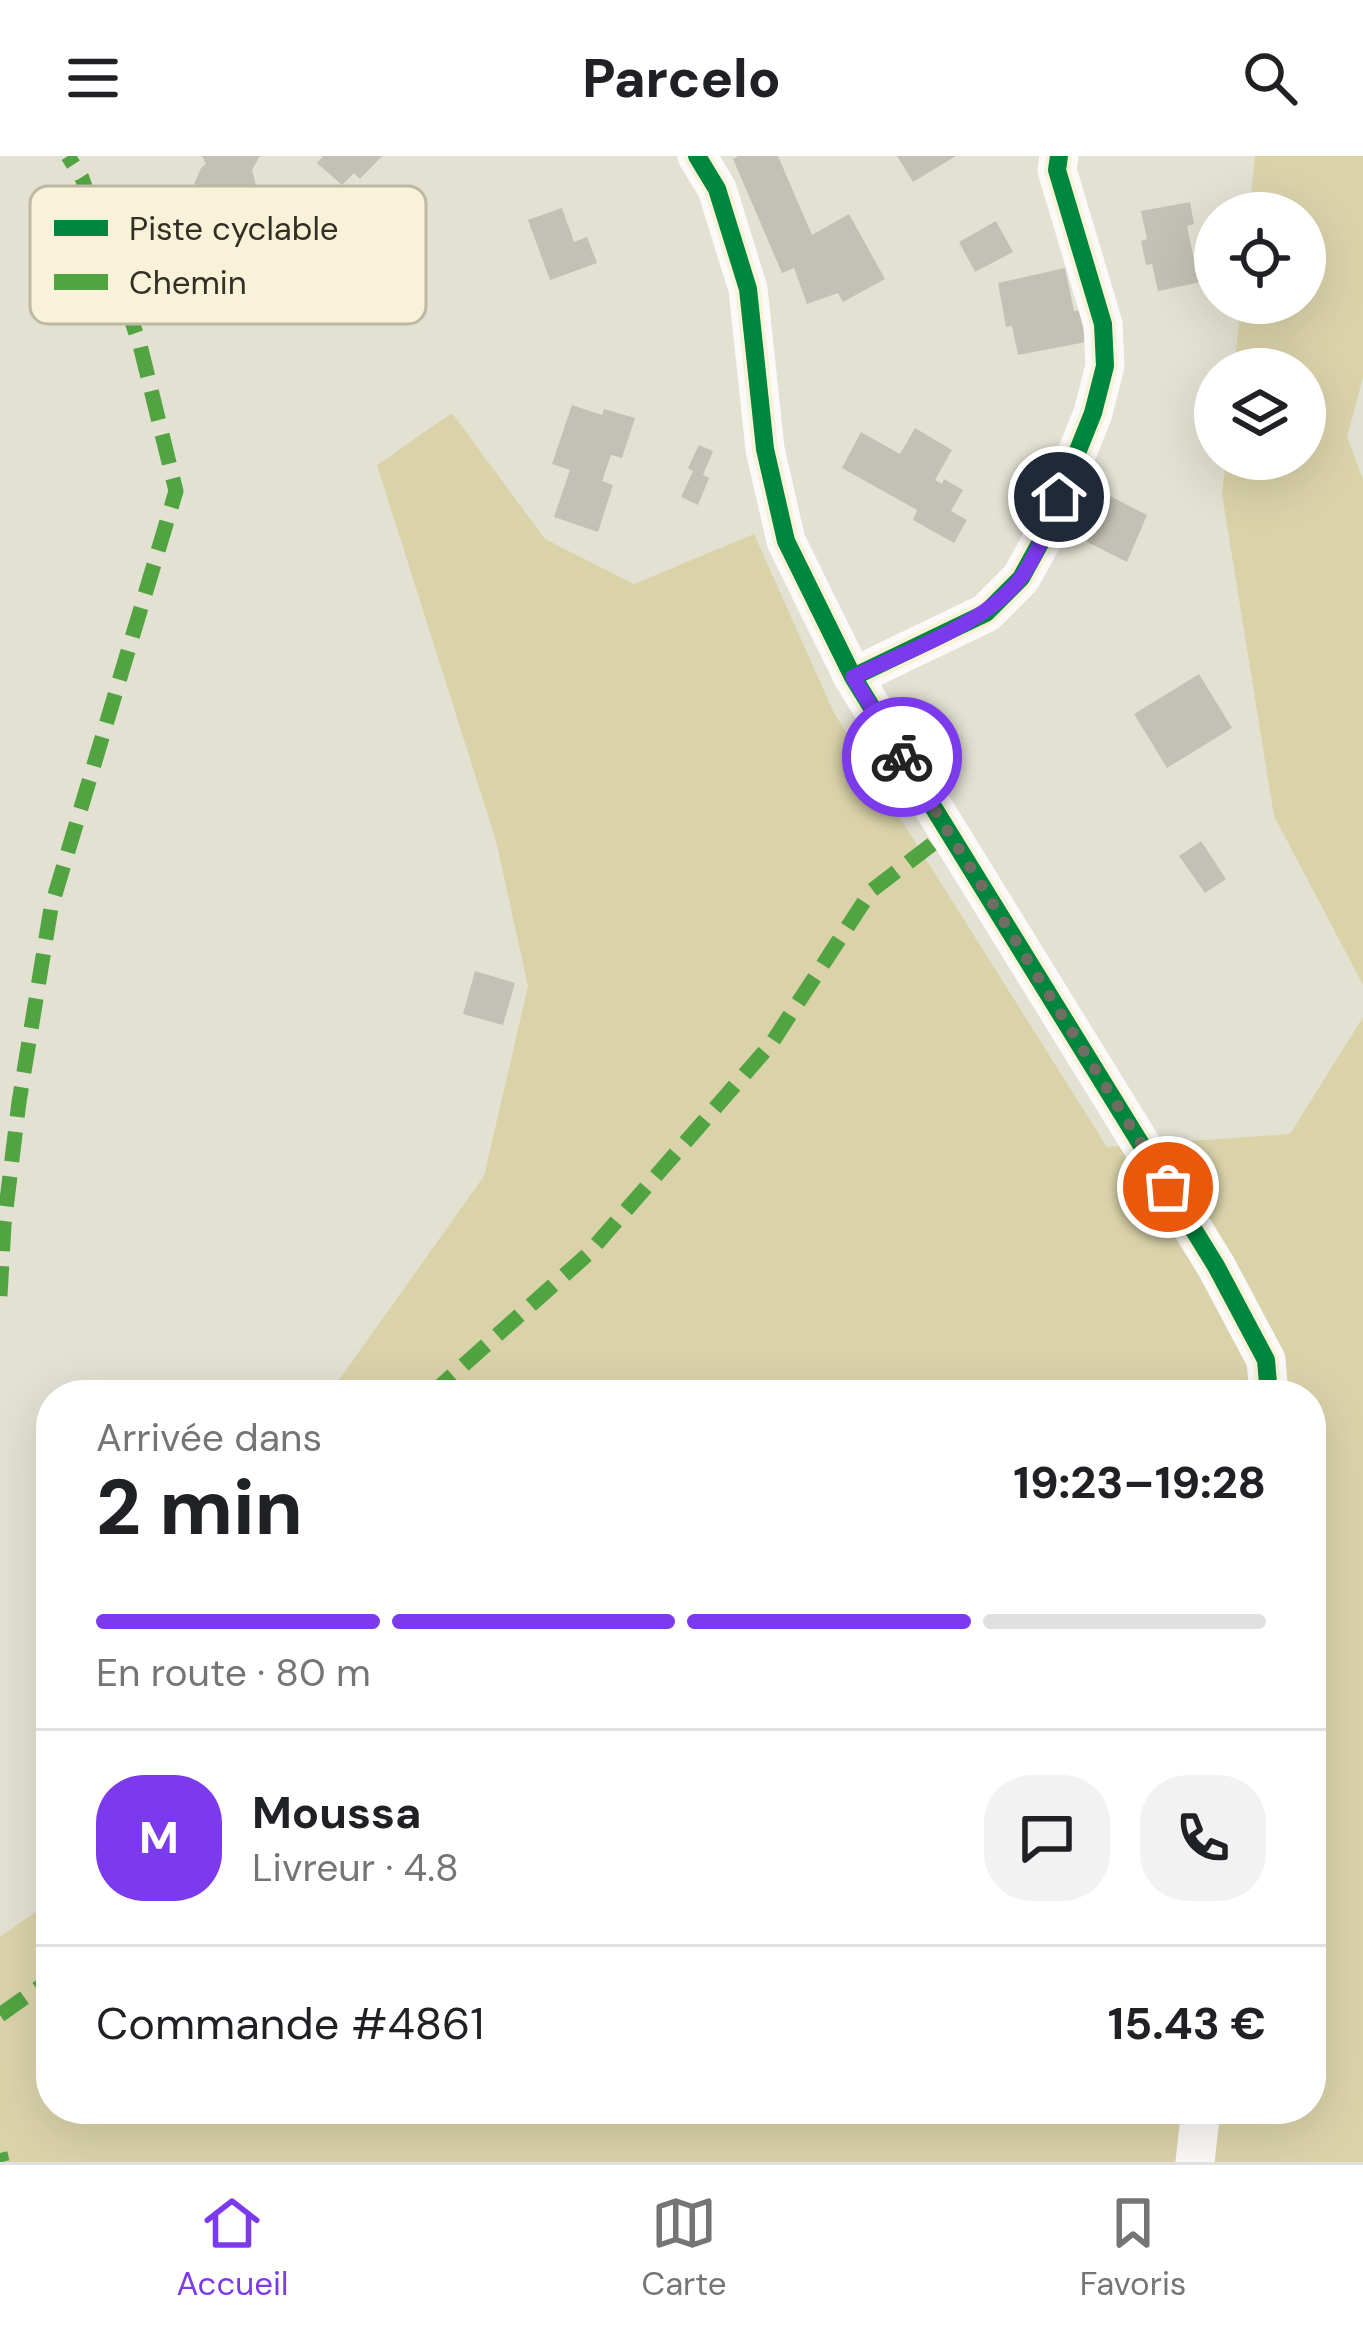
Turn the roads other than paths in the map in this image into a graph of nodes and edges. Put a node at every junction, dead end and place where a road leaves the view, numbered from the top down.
1 (698, 156) edge
2 (1059, 156) edge
3 (853, 677) junction
4 (1268, 1380) edge
5 (1199, 2124) edge
6 (1195, 2162) edge

1 - 3 street
2 - 3 street
3 - 4 street
5 - 6 street

